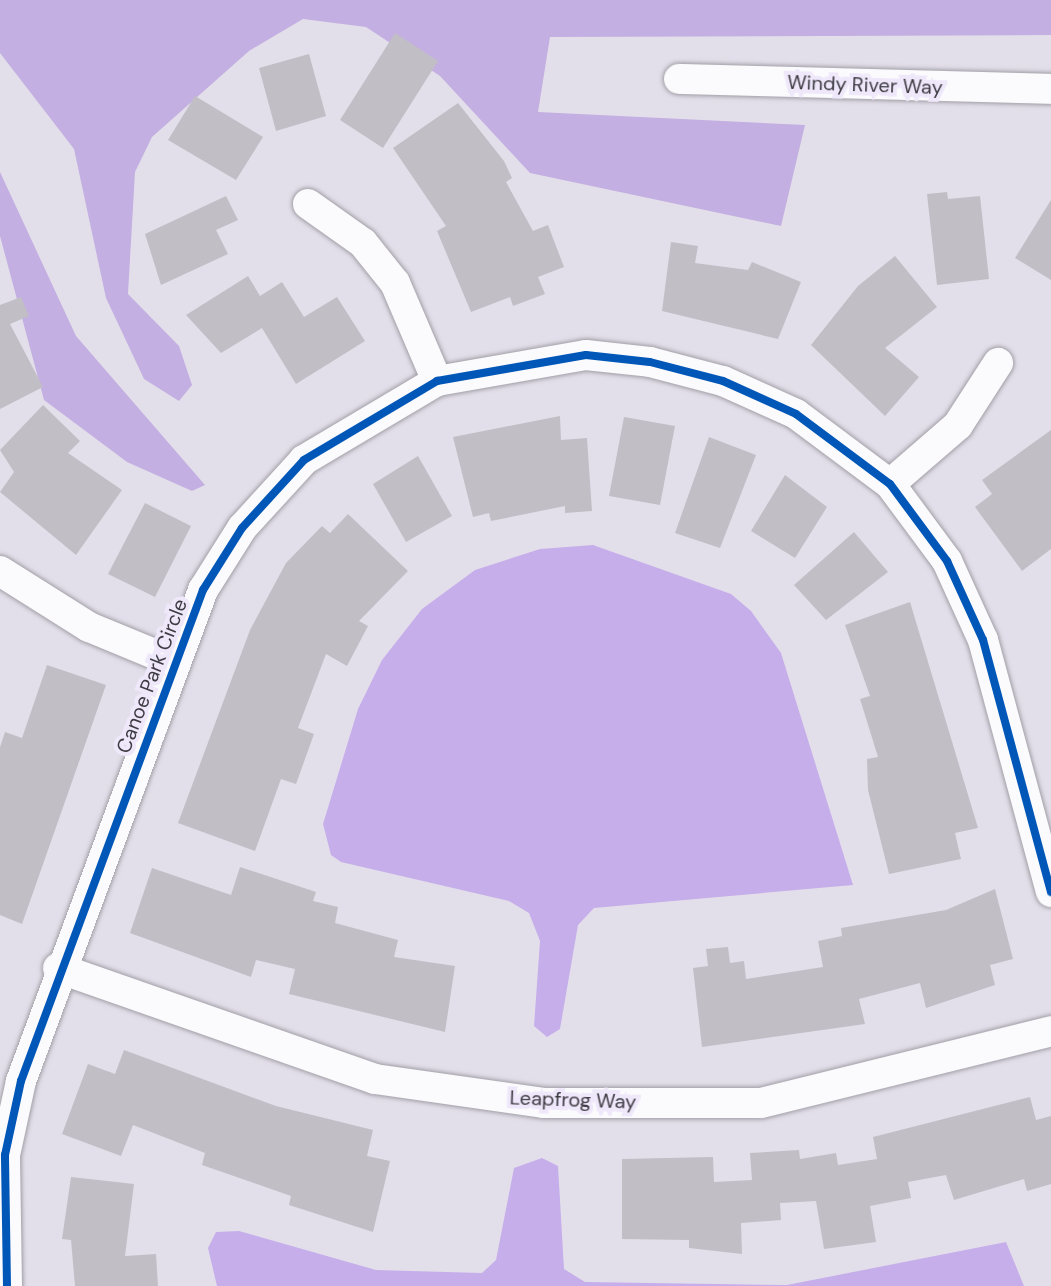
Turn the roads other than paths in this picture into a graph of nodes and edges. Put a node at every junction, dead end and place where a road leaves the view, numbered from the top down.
1 (679, 79) dead end
2 (1051, 89) edge
3 (308, 204) dead end
4 (998, 363) dead end
5 (437, 381) junction
6 (890, 484) junction
7 (0, 571) edge
8 (174, 662) junction
9 (1051, 892) edge
10 (58, 968) junction
11 (1051, 1031) edge
12 (7, 1286) edge

1 - 2 street, Windy River Way
3 - 5 street
4 - 6 street
5 - 6 street, Canoe Park Circle
5 - 8 street, Canoe Park Circle
6 - 9 street, Canoe Park Circle
7 - 8 street
8 - 10 street, Canoe Park Circle
10 - 11 street, Leapfrog Way
10 - 12 street, Canoe Park Circle

